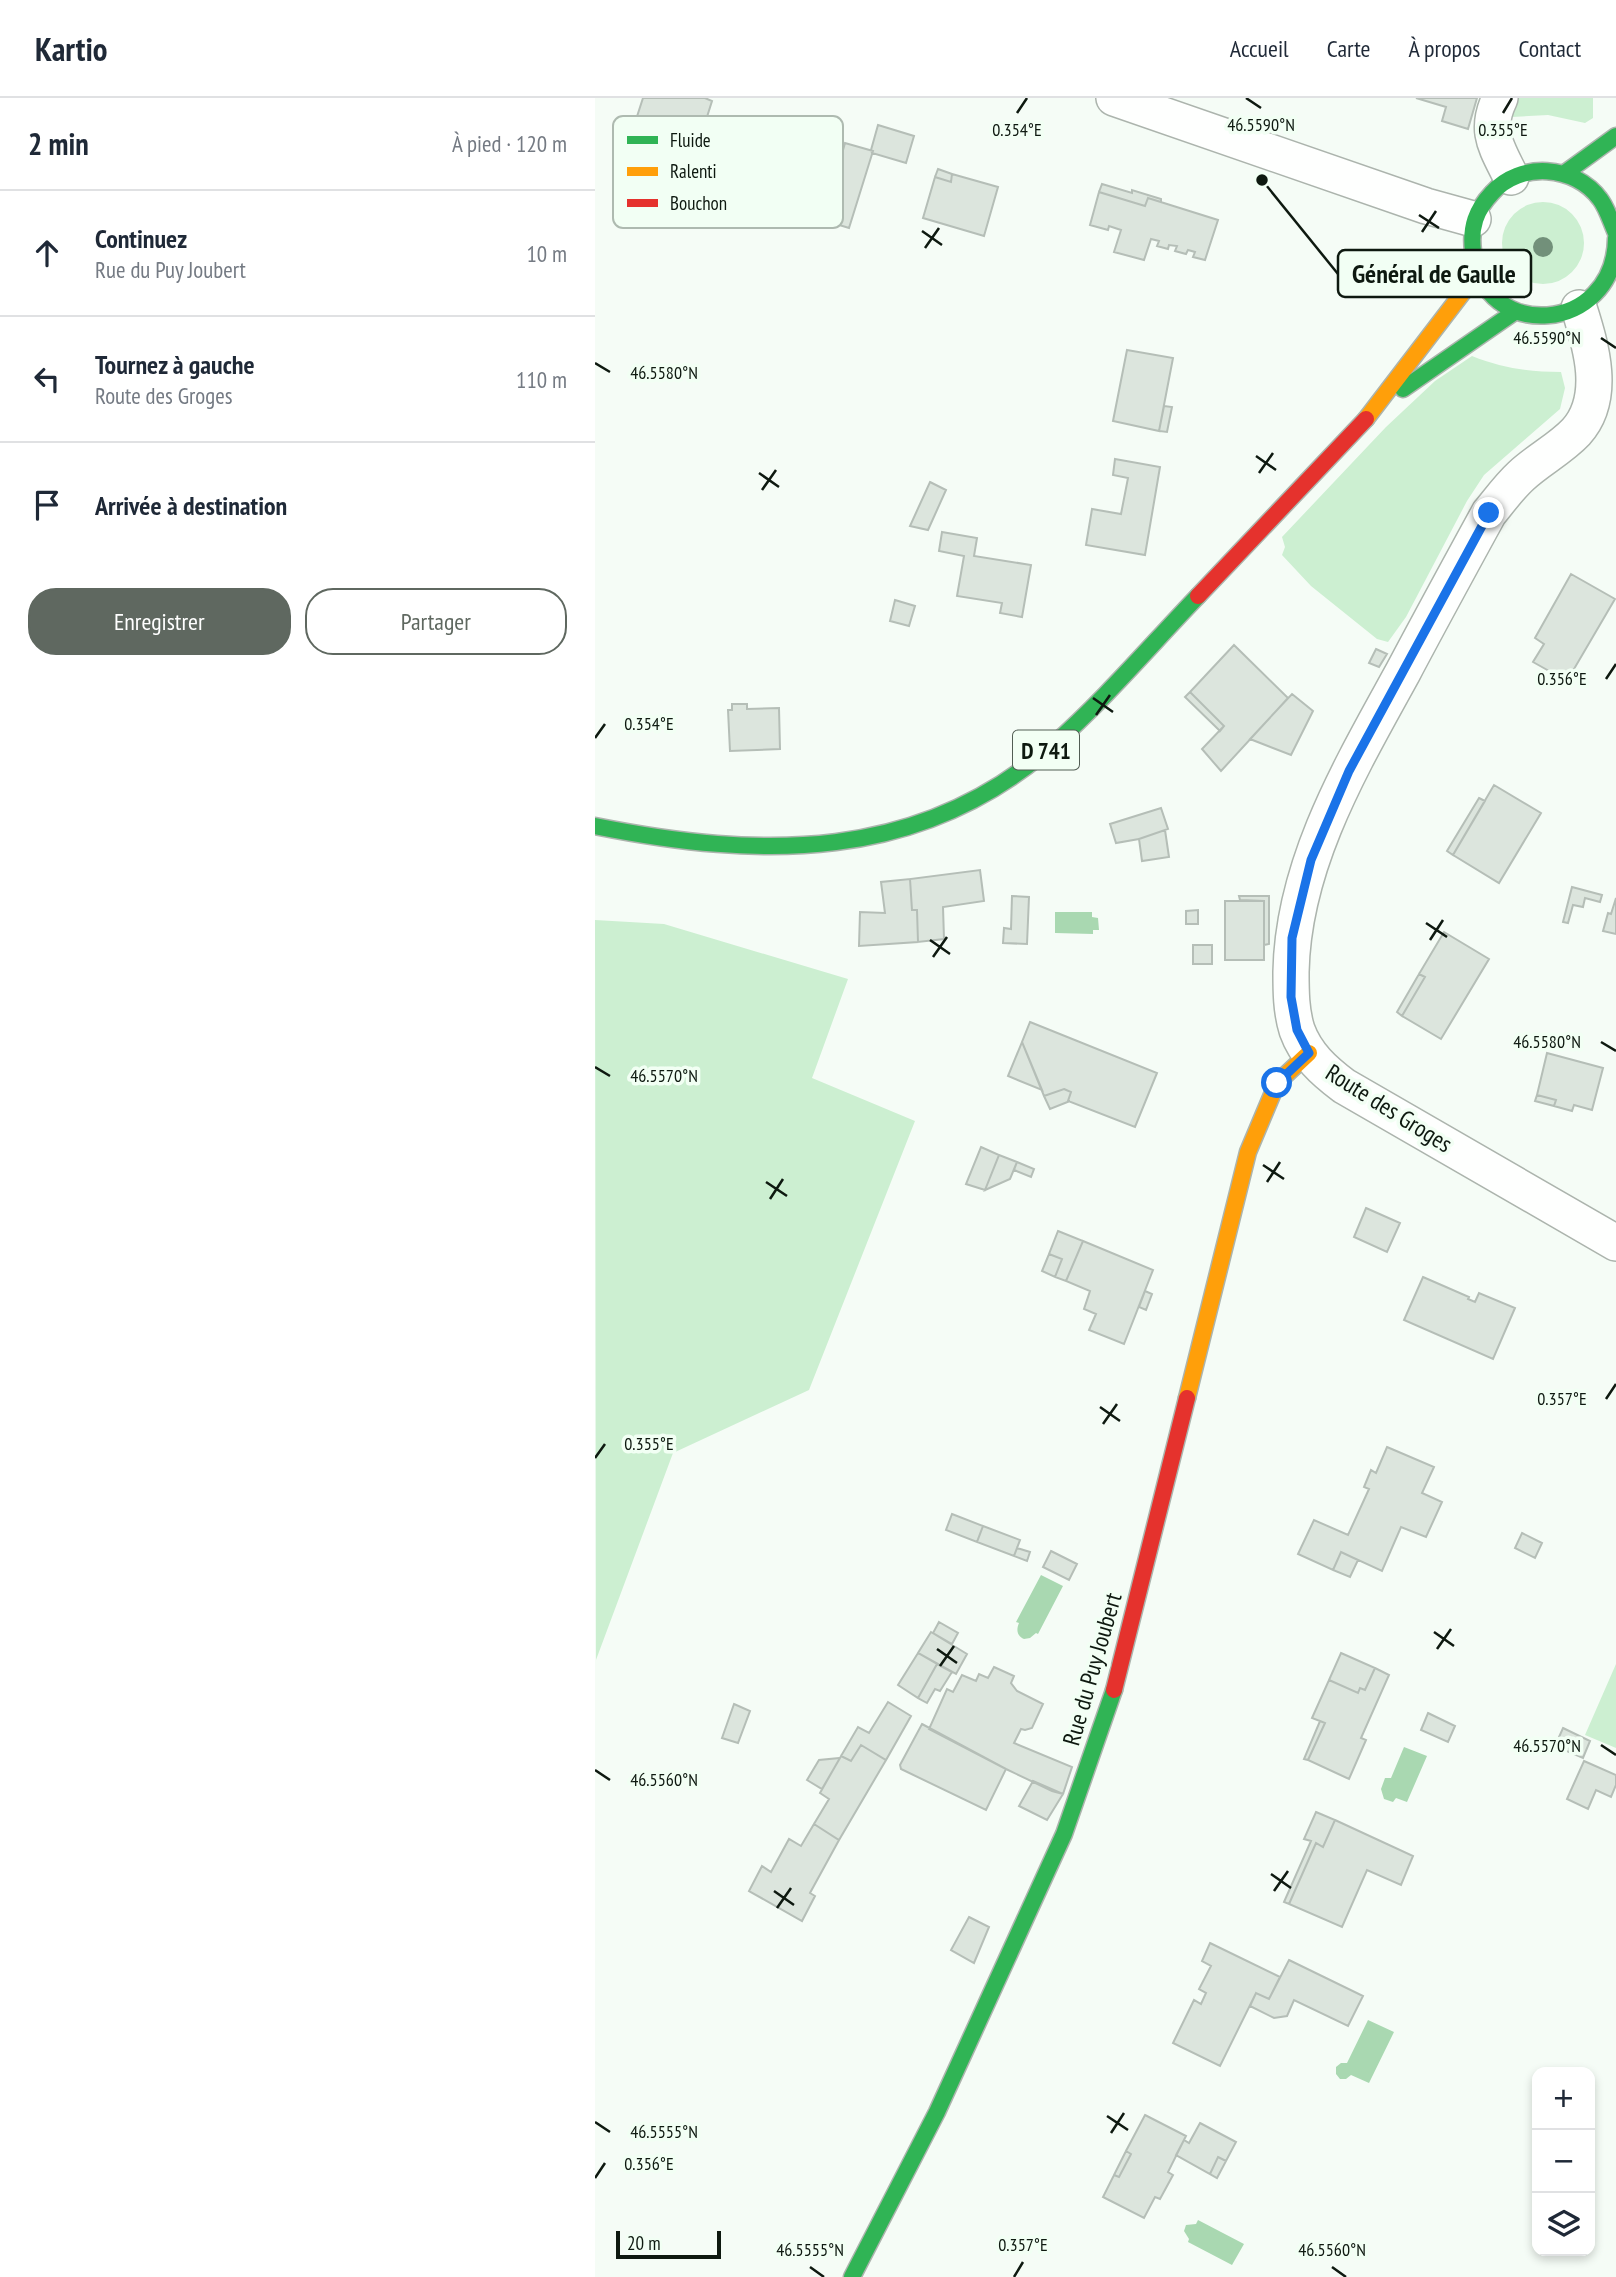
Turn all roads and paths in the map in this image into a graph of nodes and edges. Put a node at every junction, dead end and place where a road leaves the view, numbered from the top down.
1 (1114, 98) edge
2 (1500, 98) edge
3 (1616, 136) edge
4 (1565, 173) junction
5 (1511, 177) junction
6 (1616, 200) edge
7 (1611, 216) junction
8 (1473, 219) junction
9 (1616, 235) edge
10 (1477, 274) junction
11 (1579, 308) junction
12 (1515, 311) junction
13 (1376, 409) junction
14 (595, 827) edge
15 (1309, 1053) junction
16 (1616, 1243) edge
17 (852, 2277) edge

1 - 8 street
2 - 5 street
3 - 4 main road
4 - 5 main road
4 - 7 main road
5 - 8 main road
6 - 7 main road
7 - 9 main road
8 - 10 main road
9 - 11 main road
10 - 12 main road
10 - 13 main road, D 741
11 - 12 main road
11 - 15 street, Route des Groges
12 - 13 main road, D 741
13 - 14 main road, D 741
15 - 16 street, Route des Groges
15 - 17 main road, Rue du Puy Joubert

